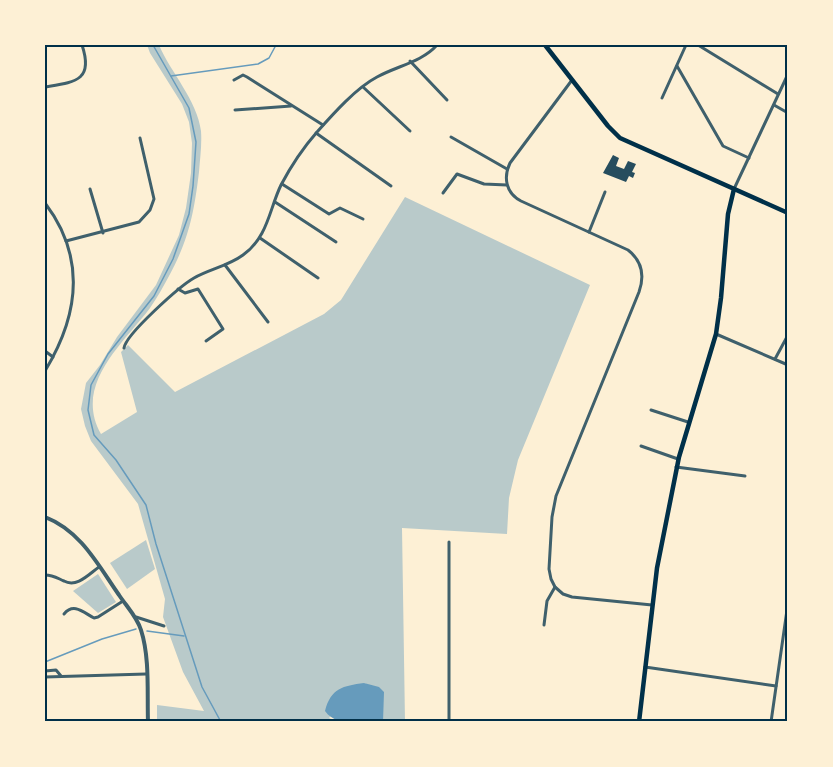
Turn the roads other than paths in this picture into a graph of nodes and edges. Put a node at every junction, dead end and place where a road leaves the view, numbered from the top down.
1 (82, 45) edge
2 (437, 45) edge
3 (545, 45) edge
4 (686, 45) edge
5 (698, 45) edge
6 (410, 61) junction
7 (677, 66) junction
8 (788, 74) edge
9 (234, 80) dead end
10 (572, 80) junction
11 (45, 87) edge
12 (362, 87) junction
13 (778, 95) junction
14 (662, 98) dead end
15 (447, 100) dead end
16 (774, 104) junction
17 (293, 106) junction
18 (235, 110) dead end
19 (788, 113) edge
20 (323, 125) junction
21 (410, 131) dead end
22 (316, 133) junction
23 (451, 137) dead end
24 (140, 138) dead end
25 (749, 158) junction
26 (507, 169) junction
27 (282, 184) junction
28 (507, 185) junction
29 (391, 186) dead end
30 (90, 189) dead end
31 (734, 189) junction
32 (605, 192) dead end
33 (442, 193) dead end
34 (274, 202) junction
35 (46, 206) edge
36 (788, 213) edge
37 (363, 219) dead end
38 (589, 232) junction
39 (103, 233) junction
40 (260, 238) junction
41 (66, 241) junction
42 (336, 242) dead end
43 (225, 265) junction
44 (318, 278) dead end
45 (178, 289) junction
46 (268, 322) dead end
47 (716, 334) junction
48 (788, 335) edge
49 (206, 341) dead end
50 (124, 348) dead end
51 (45, 351) edge
52 (53, 357) junction
53 (775, 359) junction
54 (788, 365) edge
55 (45, 371) edge
56 (651, 410) dead end
57 (688, 422) junction
58 (641, 446) dead end
59 (678, 459) junction
60 (676, 467) junction
61 (745, 476) dead end
62 (45, 517) edge
63 (449, 542) dead end
64 (100, 566) junction
65 (45, 575) edge
66 (555, 587) junction
67 (123, 601) junction
68 (788, 603) edge
69 (652, 605) junction
70 (64, 614) dead end
71 (134, 616) junction
72 (544, 625) dead end
73 (164, 626) dead end
74 (645, 667) junction
75 (45, 671) edge
76 (147, 674) junction
77 (61, 676) junction
78 (45, 677) edge
79 (776, 686) junction
80 (148, 722) edge
81 (449, 722) edge
82 (639, 722) edge
83 (771, 722) edge

1 - 11 street
2 - 6 street
3 - 10 main road
4 - 7 street
5 - 13 street
6 - 12 street
6 - 15 street
7 - 14 street
7 - 25 street
8 - 13 street
9 - 17 street
10 - 26 street
10 - 31 main road
12 - 20 street
12 - 21 street
13 - 16 street
16 - 19 street
16 - 25 street
17 - 18 street
17 - 20 street
20 - 22 street
22 - 27 street
22 - 29 street
23 - 26 street
24 - 39 street
25 - 31 street
26 - 28 street
27 - 34 street
27 - 37 street
28 - 33 street
28 - 38 street
30 - 39 street
31 - 36 main road
31 - 47 main road
32 - 38 street
34 - 40 street
34 - 42 street
35 - 41 street
38 - 66 street
39 - 41 street
40 - 43 street
40 - 44 street
41 - 52 street
43 - 45 street
43 - 46 street
45 - 49 street
45 - 50 street
47 - 53 street
47 - 57 main road
48 - 53 street
51 - 52 street
52 - 55 street
53 - 54 street
56 - 57 street
57 - 59 main road
58 - 59 street
59 - 60 main road
60 - 61 street
60 - 69 main road
62 - 64 street
63 - 81 street
64 - 65 street
64 - 67 street
66 - 69 street
66 - 72 street
67 - 70 street
67 - 71 street
68 - 79 street
69 - 74 main road
71 - 73 street
71 - 76 street
74 - 79 street
74 - 82 main road
75 - 77 street
76 - 77 street
76 - 80 street
77 - 78 street
79 - 83 street

